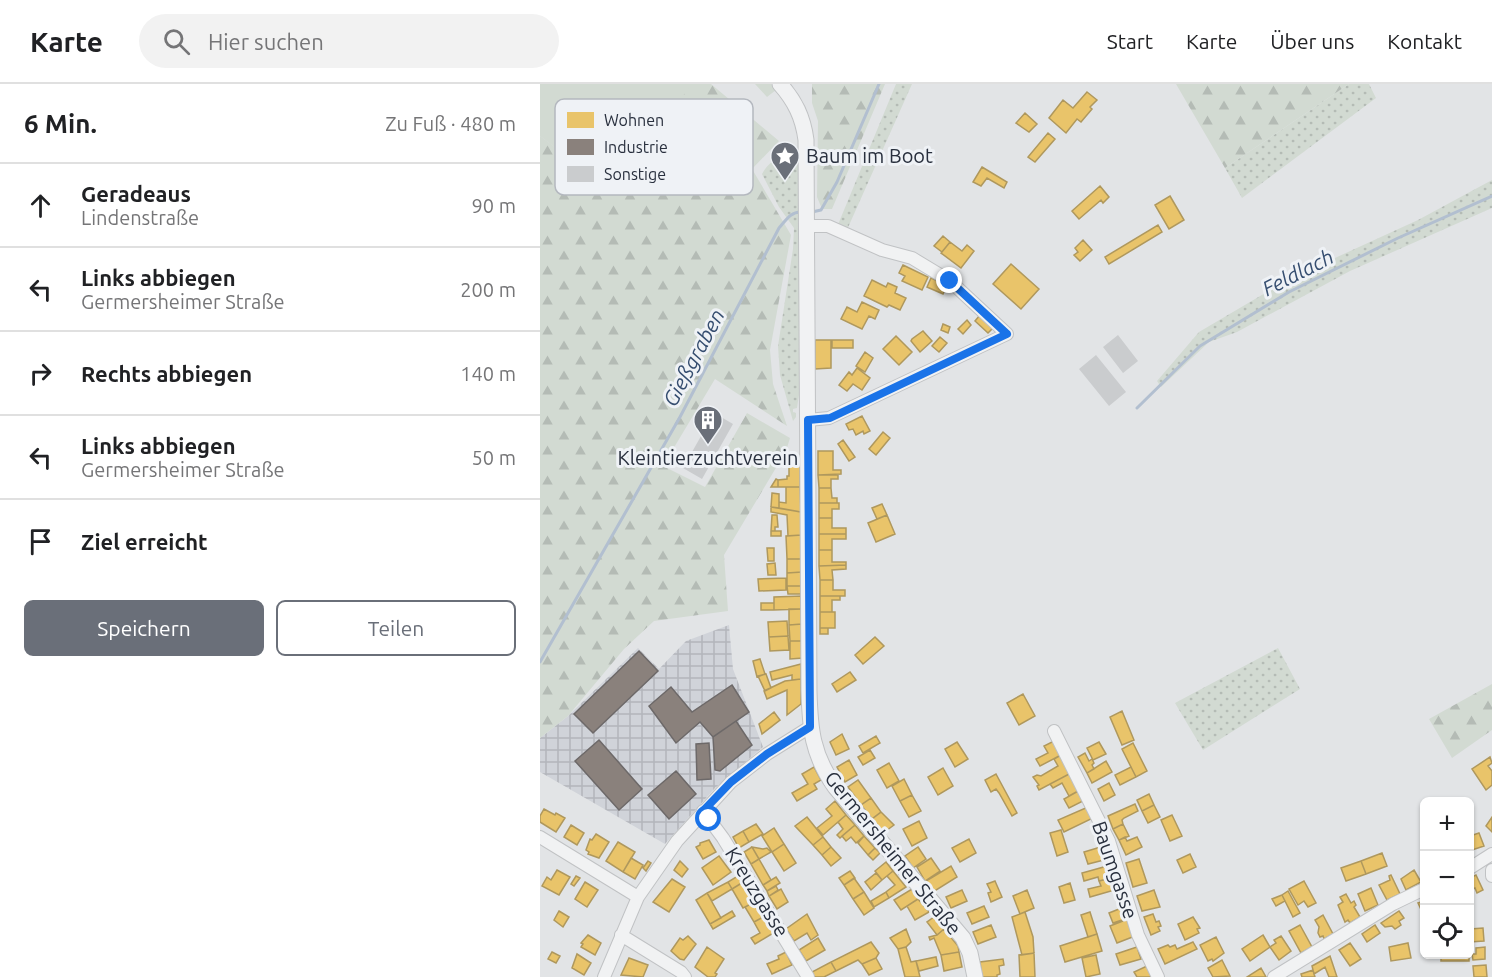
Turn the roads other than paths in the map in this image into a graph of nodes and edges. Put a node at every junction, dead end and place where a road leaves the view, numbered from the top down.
1 (780, 84) edge
2 (807, 223) junction
3 (808, 420) junction
4 (810, 727) junction
5 (1054, 731) dead end
6 (703, 811) junction
7 (542, 842) edge
8 (1492, 854) edge
9 (1474, 865) edge
10 (1492, 870) edge
11 (1492, 876) edge
12 (1420, 891) edge
13 (638, 897) junction
14 (621, 935) junction
15 (604, 977) edge
16 (685, 977) edge
17 (808, 977) edge
18 (975, 977) edge
19 (1158, 977) edge
20 (1274, 977) edge

1 - 2 street, Germersheimer Straße
2 - 3 street, Germersheimer Straße
2 - 3 street
3 - 4 street, Germersheimer Straße
4 - 6 street
4 - 18 street, Germersheimer Straße
5 - 19 street, Baumgasse
6 - 13 street
6 - 17 street, Kreuzgasse
7 - 13 street
8 - 9 street
10 - 11 street
12 - 20 street
13 - 14 street
14 - 15 street
14 - 16 street

